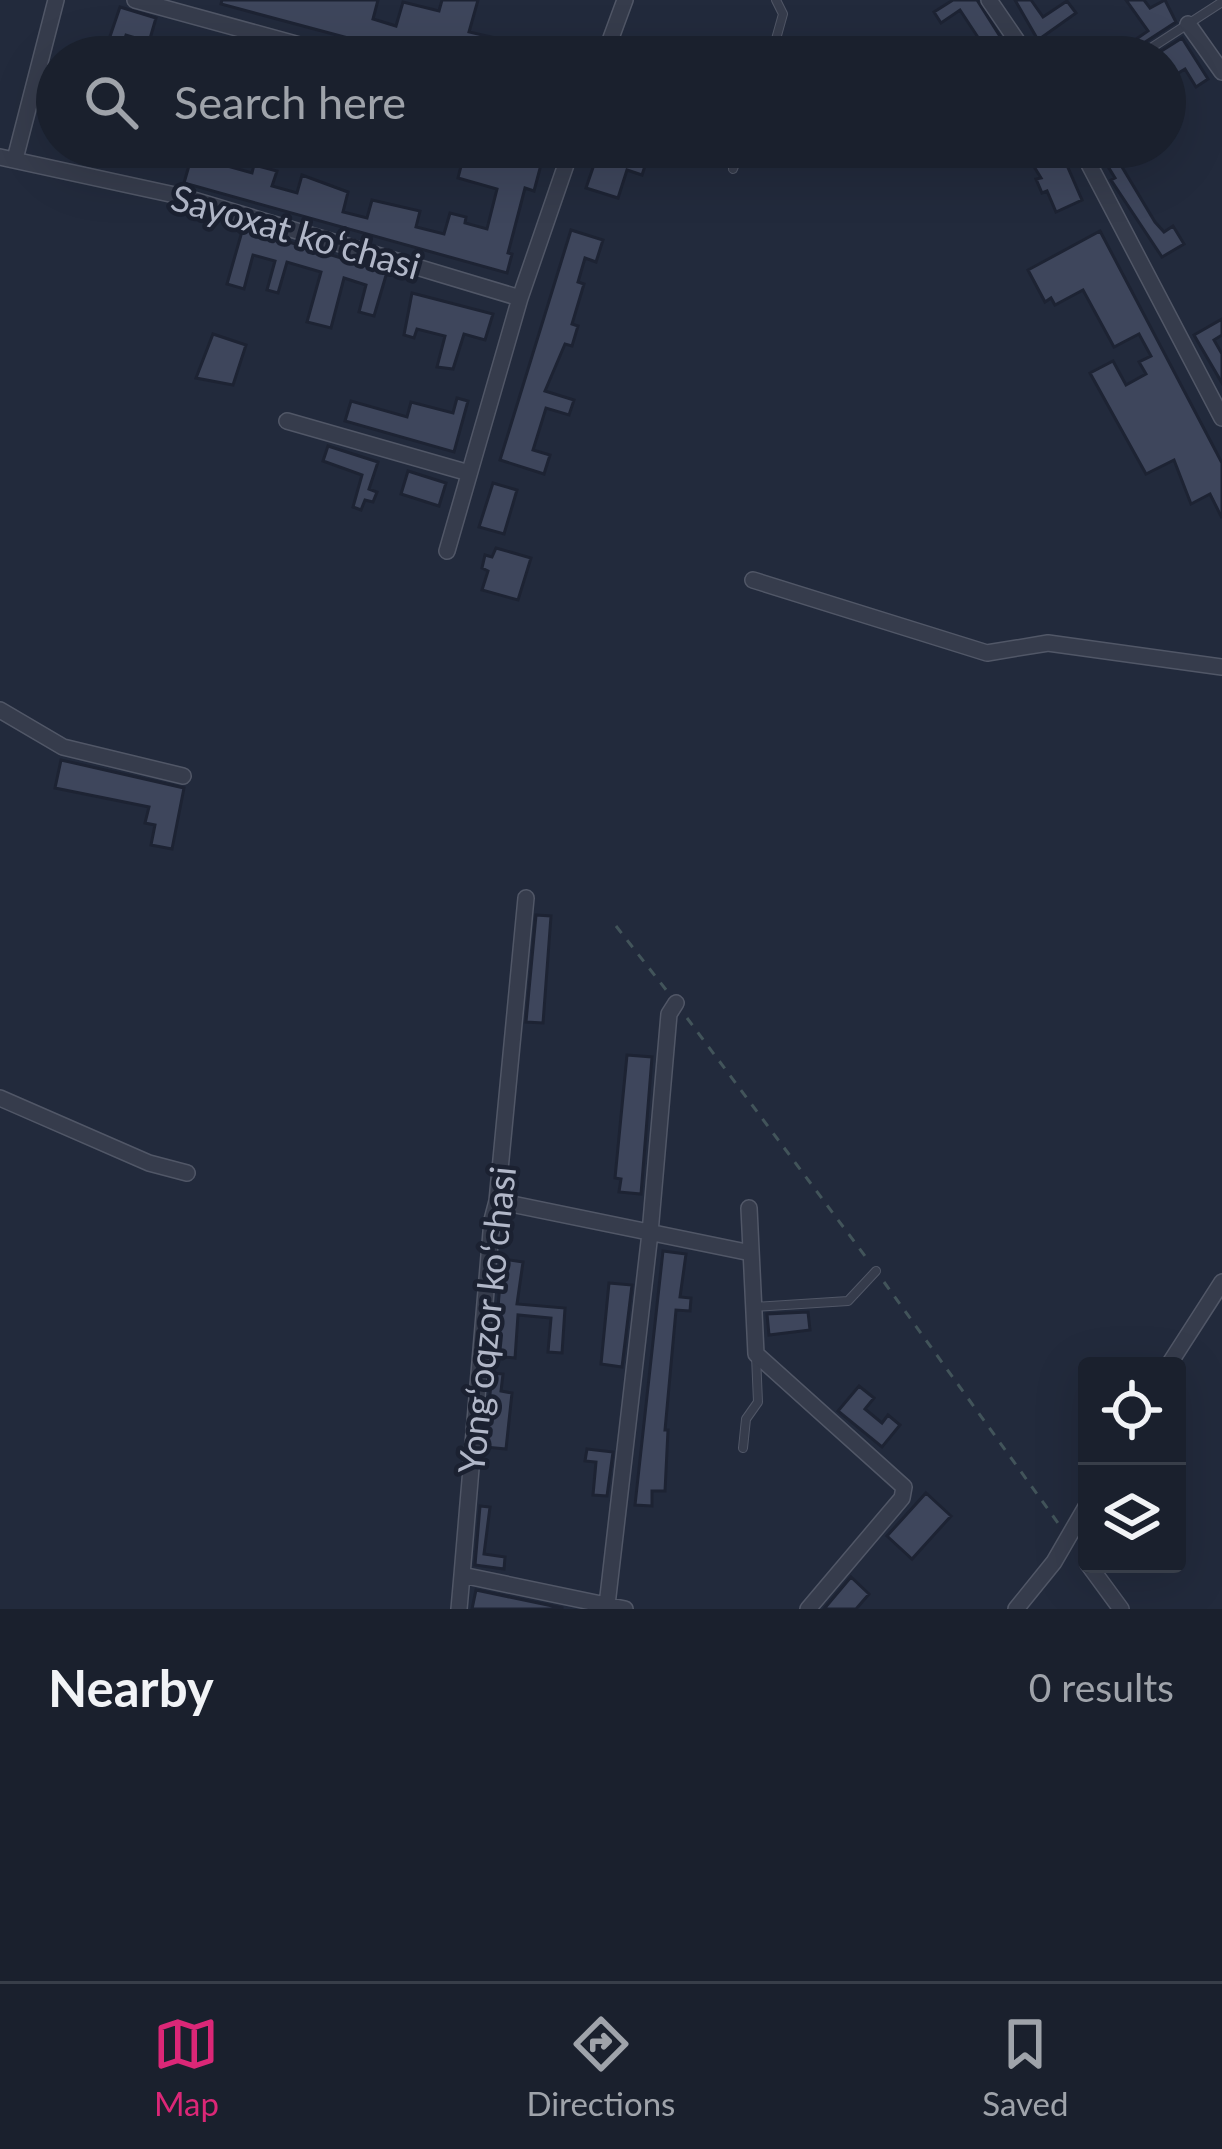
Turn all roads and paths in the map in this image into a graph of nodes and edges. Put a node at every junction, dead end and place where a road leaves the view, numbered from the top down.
1 (56, 0) edge
2 (134, 0) edge
3 (625, 0) edge
4 (776, 0) edge
5 (989, 0) edge
6 (1222, 2) edge
7 (1188, 24) junction
8 (45, 36) edge
9 (266, 36) edge
10 (612, 36) edge
11 (777, 36) edge
12 (1014, 36) edge
13 (1169, 36) edge
14 (36, 64) edge
15 (1222, 72) edge
16 (7, 158) edge
17 (54, 168) edge
18 (565, 168) edge
19 (1091, 168) edge
20 (520, 298) junction
21 (1222, 418) edge
22 (287, 421) dead end
23 (469, 473) junction
24 (447, 550) dead end
25 (753, 580) dead end
26 (1222, 667) edge
27 (0, 710) edge
28 (183, 776) dead end
29 (526, 898) dead end
30 (616, 926) dead end
31 (676, 1003) junction
32 (0, 1098) edge
33 (187, 1173) dead end
34 (497, 1202) junction
35 (748, 1208) dead end
36 (650, 1233) junction
37 (751, 1253) junction
38 (876, 1271) junction
39 (1222, 1282) edge
40 (754, 1307) junction
41 (756, 1354) junction
42 (1174, 1357) edge
43 (743, 1448) dead end
44 (1078, 1520) edge
45 (1068, 1537) junction
46 (1078, 1550) edge
47 (1095, 1573) edge
48 (462, 1575) junction
49 (607, 1605) junction
50 (459, 1609) edge
51 (626, 1609) edge
52 (808, 1609) edge
53 (1016, 1609) edge
54 (1121, 1609) edge

1 - 8 street
2 - 9 street
3 - 10 street
4 - 11 lane
5 - 12 street
6 - 7 lane
7 - 13 lane
7 - 15 street
14 - 16 street
17 - 20 street, Sayoxat koʻchasi
18 - 20 street
19 - 21 street
20 - 23 street
22 - 23 street
23 - 24 street
25 - 26 street
27 - 28 street
29 - 34 street, Yongʻoqzor koʻchasi
30 - 31 path
31 - 36 street
31 - 38 path
32 - 33 street
34 - 36 street
34 - 48 street, Yongʻoqzor koʻchasi
35 - 37 street
36 - 37 street
36 - 49 street
37 - 40 street
38 - 40 lane
38 - 45 path
39 - 42 street
40 - 41 street
41 - 43 lane
41 - 52 street
44 - 45 street
45 - 46 street
45 - 53 street
47 - 54 street
48 - 49 street
48 - 50 street, Yongʻoqzor koʻchasi
49 - 51 street

